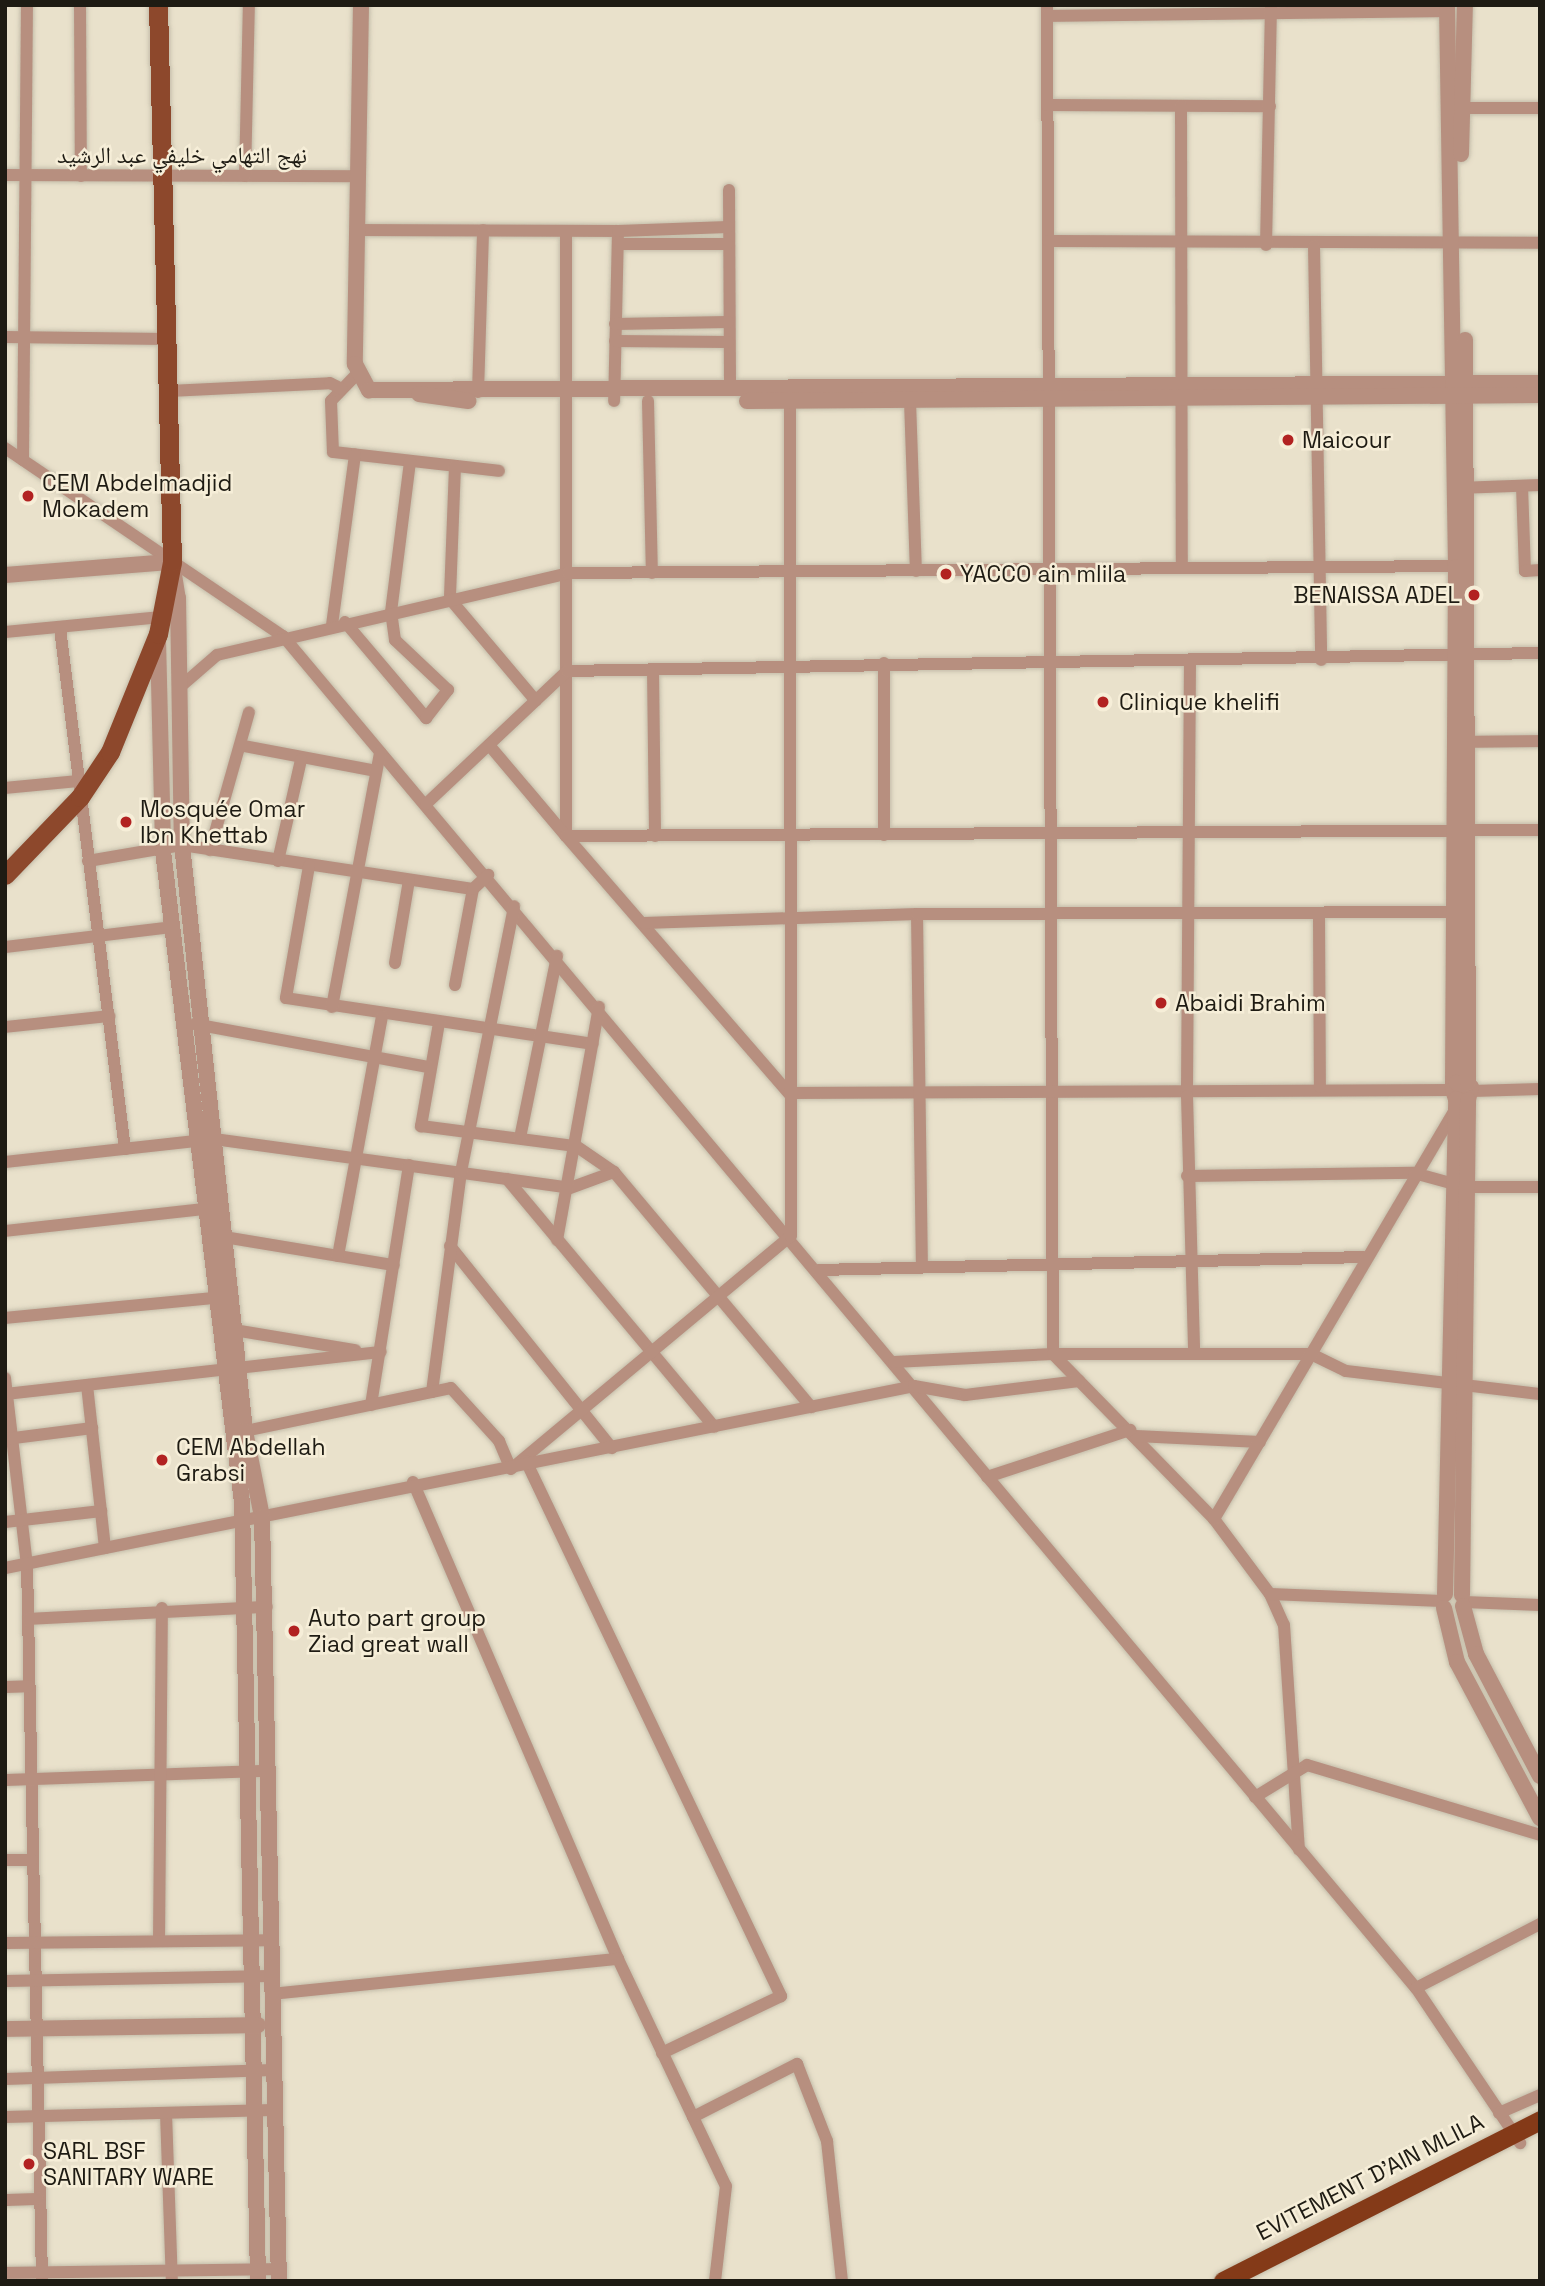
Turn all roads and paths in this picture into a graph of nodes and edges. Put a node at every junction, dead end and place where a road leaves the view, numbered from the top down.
1 (27, 5) edge
2 (80, 5) edge
3 (158, 5) edge
4 (249, 5) edge
5 (361, 5) edge
6 (1465, 5) edge
7 (1336, 8) edge
8 (1447, 8) edge
9 (1271, 9) edge
10 (1047, 10) edge
11 (1158, 10) edge
12 (1047, 105) junction
13 (1181, 106) junction
14 (1270, 106) junction
15 (1454, 108) junction
16 (1540, 108) edge
17 (5, 175) edge
18 (26, 175) junction
19 (81, 176) junction
20 (158, 176) junction
21 (245, 176) junction
22 (358, 176) junction
23 (729, 190) dead end
24 (727, 227) junction
25 (357, 230) junction
26 (483, 230) junction
27 (566, 231) junction
28 (618, 238) junction
29 (1048, 241) junction
30 (1180, 241) junction
31 (1540, 243) edge
32 (727, 244) junction
33 (1266, 244) junction
34 (1458, 244) junction
35 (1314, 246) junction
36 (728, 322) junction
37 (615, 324) junction
38 (5, 337) edge
39 (25, 338) junction
40 (166, 339) junction
41 (615, 341) junction
42 (728, 342) junction
43 (356, 375) junction
44 (1540, 383) edge
45 (397, 387) junction
46 (342, 389) junction
47 (730, 390) junction
48 (1461, 390) junction
49 (169, 391) junction
50 (1315, 391) junction
51 (478, 392) junction
52 (1181, 392) junction
53 (1049, 393) junction
54 (1540, 395) edge
55 (566, 396) junction
56 (613, 396) junction
57 (648, 401) junction
58 (790, 401) junction
59 (910, 401) junction
60 (5, 448) edge
61 (355, 455) junction
62 (23, 460) junction
63 (411, 461) junction
64 (455, 466) junction
65 (499, 471) dead end
66 (1540, 485) edge
67 (1522, 486) junction
68 (1460, 488) junction
69 (172, 562) junction
70 (1462, 566) junction
71 (1182, 568) junction
72 (1317, 568) junction
73 (1050, 570) junction
74 (1540, 570) edge
75 (916, 571) junction
76 (789, 572) junction
77 (568, 573) junction
78 (652, 573) junction
79 (5, 575) edge
80 (450, 599) junction
81 (391, 612) junction
82 (339, 624) junction
83 (160, 625) junction
84 (60, 628) junction
85 (5, 632) edge
86 (283, 636) junction
87 (1540, 653) edge
88 (1461, 655) junction
89 (1190, 660) junction
90 (1321, 660) junction
91 (1051, 661) junction
92 (884, 663) junction
93 (789, 664) junction
94 (653, 669) junction
95 (567, 671) junction
96 (180, 687) junction
97 (536, 701) junction
98 (248, 712) dead end
99 (1540, 741) edge
100 (1461, 742) junction
101 (489, 745) junction
102 (243, 746) junction
103 (380, 751) junction
104 (301, 760) junction
105 (376, 771) junction
106 (5, 788) edge
107 (79, 789) junction
108 (426, 804) junction
109 (1540, 830) edge
110 (1452, 831) junction
111 (1469, 832) junction
112 (1188, 834) junction
113 (790, 835) junction
114 (884, 835) junction
115 (1051, 835) junction
116 (566, 836) junction
117 (655, 836) junction
118 (182, 845) junction
119 (210, 850) junction
120 (163, 851) junction
121 (88, 861) junction
122 (278, 861) junction
123 (309, 866) junction
124 (358, 870) junction
125 (5, 875) edge
126 (488, 875) junction
127 (409, 880) junction
128 (473, 889) junction
129 (514, 906) junction
130 (1461, 912) junction
131 (916, 914) junction
132 (1050, 915) junction
133 (789, 916) junction
134 (1320, 916) junction
135 (1186, 917) junction
136 (644, 923) junction
137 (172, 927) junction
138 (98, 934) junction
139 (5, 947) edge
140 (557, 957) junction
141 (395, 963) dead end
142 (456, 985) dead end
143 (332, 1007) junction
144 (599, 1007) junction
145 (109, 1016) junction
146 (382, 1016) junction
147 (439, 1023) junction
148 (183, 1024) junction
149 (202, 1024) junction
150 (5, 1027) edge
151 (490, 1029) junction
152 (540, 1036) junction
153 (593, 1044) junction
154 (374, 1056) junction
155 (429, 1067) junction
156 (1320, 1087) junction
157 (1540, 1089) edge
158 (921, 1090) junction
159 (1052, 1090) junction
160 (789, 1093) junction
161 (1461, 1094) junction
162 (1187, 1096) junction
163 (469, 1132) junction
164 (196, 1139) junction
165 (214, 1139) junction
166 (520, 1139) junction
167 (576, 1146) junction
168 (125, 1149) junction
169 (355, 1158) junction
170 (5, 1162) edge
171 (409, 1165) junction
172 (461, 1172) junction
173 (614, 1172) junction
174 (1414, 1173) junction
175 (1187, 1176) junction
176 (507, 1179) junction
177 (1458, 1185) junction
178 (1540, 1187) edge
179 (569, 1188) junction
180 (221, 1207) junction
181 (204, 1209) junction
182 (5, 1231) edge
183 (791, 1236) junction
184 (224, 1237) junction
185 (557, 1240) junction
186 (450, 1246) junction
187 (338, 1256) junction
188 (1364, 1257) junction
189 (1051, 1259) junction
190 (1190, 1261) junction
191 (394, 1265) junction
192 (922, 1267) junction
193 (818, 1270) junction
194 (721, 1294) junction
195 (231, 1296) junction
196 (214, 1298) junction
197 (5, 1318) edge
198 (234, 1330) junction
199 (653, 1351) junction
200 (376, 1352) junction
201 (1053, 1354) junction
202 (1194, 1354) junction
203 (1311, 1354) junction
204 (894, 1362) junction
205 (230, 1370) junction
206 (5, 1378) edge
207 (1079, 1381) junction
208 (1457, 1383) junction
209 (87, 1385) junction
210 (915, 1387) junction
211 (432, 1392) junction
212 (6, 1394) edge
213 (1540, 1394) edge
214 (371, 1405) junction
215 (811, 1407) junction
216 (583, 1408) junction
217 (714, 1427) junction
218 (92, 1428) junction
219 (245, 1431) junction
220 (1133, 1433) junction
221 (9, 1438) edge
222 (1260, 1442) junction
223 (612, 1448) junction
224 (526, 1461) junction
225 (511, 1469) junction
226 (987, 1477) junction
227 (413, 1482) junction
228 (101, 1511) junction
229 (262, 1517) junction
230 (1214, 1519) junction
231 (22, 1520) junction
232 (243, 1520) junction
233 (5, 1522) edge
234 (105, 1548) junction
235 (27, 1564) junction
236 (5, 1568) edge
237 (1270, 1594) junction
238 (1443, 1601) junction
239 (1463, 1601) junction
240 (1540, 1605) edge
241 (247, 1607) junction
242 (267, 1607) junction
243 (162, 1608) junction
244 (28, 1619) junction
245 (29, 1686) junction
246 (5, 1687) edge
247 (1294, 1769) junction
248 (269, 1771) junction
249 (247, 1772) junction
250 (1540, 1776) edge
251 (159, 1777) junction
252 (5, 1780) edge
253 (30, 1780) junction
254 (1255, 1797) junction
255 (1540, 1818) edge
256 (1540, 1835) edge
257 (1299, 1850) junction
258 (5, 1860) edge
259 (32, 1860) junction
260 (1540, 1924) edge
261 (248, 1940) junction
262 (270, 1940) junction
263 (159, 1941) junction
264 (5, 1943) edge
265 (32, 1943) junction
266 (618, 1959) junction
267 (249, 1976) junction
268 (271, 1976) junction
269 (33, 1980) junction
270 (5, 1981) edge
271 (1416, 1988) junction
272 (271, 1994) junction
273 (271, 2024) junction
274 (249, 2025) junction
275 (34, 2028) junction
276 (5, 2029) edge
277 (663, 2053) junction
278 (250, 2070) junction
279 (272, 2070) junction
280 (35, 2078) junction
281 (5, 2079) edge
282 (1540, 2095) edge
283 (251, 2110) junction
284 (273, 2110) junction
285 (166, 2113) junction
286 (1499, 2113) junction
287 (36, 2116) junction
288 (5, 2117) edge
289 (693, 2117) junction
290 (1540, 2120) edge
291 (1540, 2134) edge
292 (1516, 2138) junction
293 (38, 2199) junction
294 (5, 2200) edge
295 (5, 2273) edge
296 (258, 2275) edge
297 (279, 2275) edge
298 (172, 2276) edge
299 (42, 2277) edge
300 (715, 2281) edge
301 (842, 2281) edge
302 (1223, 2281) edge
303 (1247, 2281) edge

1 - 18 street
2 - 19 street
3 - 20 main road
4 - 21 street
5 - 22 street
6 - 15 street
7 - 8 street
7 - 9 street
8 - 15 street
9 - 11 street
9 - 14 street
10 - 11 street
10 - 12 street
12 - 13 street
12 - 29 street
13 - 14 street
13 - 30 street
14 - 33 street
15 - 16 street
15 - 34 street
17 - 18 street, نهج التهامي خليفي عبد الرشيد
18 - 19 street, نهج التهامي خليفي عبد الرشيد
18 - 39 street
19 - 20 street, نهج التهامي خليفي عبد الرشيد
20 - 21 street, نهج التهامي خليفي عبد الرشيد
20 - 40 main road
21 - 22 street, نهج التهامي خليفي عبد الرشيد
22 - 25 street
23 - 24 street
24 - 28 street
24 - 32 street
25 - 26 street
25 - 43 street
26 - 27 street
26 - 51 street
27 - 28 street
27 - 55 street
28 - 32 street
28 - 37 street
29 - 30 street
29 - 53 street
30 - 33 street
30 - 52 street
31 - 34 street
32 - 36 street
33 - 35 street
34 - 35 street
34 - 48 street
35 - 50 street
36 - 37 street
36 - 42 street
37 - 41 street
38 - 39 street
39 - 40 street
39 - 62 street
40 - 49 main road
41 - 42 street
41 - 56 street
42 - 47 street
43 - 45 street
43 - 46 street
44 - 48 street
45 - 51 street
45 - 55 street
46 - 49 street
46 - 61 street
47 - 53 street
47 - 56 street
48 - 50 street
48 - 54 street
48 - 68 street
49 - 69 main road
50 - 52 street
50 - 72 street
51 - 55 street
52 - 53 street
52 - 71 street
53 - 59 street
53 - 73 street
55 - 56 street
55 - 77 street
56 - 57 street
57 - 58 street
57 - 78 street
58 - 59 street
58 - 76 street
59 - 75 street
60 - 62 street
61 - 63 street
61 - 82 street
62 - 69 street
63 - 64 street
63 - 81 street
64 - 65 street
64 - 80 street
66 - 67 street
67 - 68 street
67 - 74 street
68 - 70 street
69 - 79 street
69 - 83 main road
69 - 86 street
69 - 96 street
70 - 72 street
70 - 88 street
71 - 72 street
71 - 73 street
72 - 90 street
73 - 75 street
73 - 91 street
75 - 76 street
76 - 78 street
76 - 93 street
77 - 78 street
77 - 80 street
77 - 95 street
80 - 81 street
80 - 97 street
81 - 82 street
81 - 82 street
82 - 86 street
83 - 84 street
83 - 107 main road
83 - 120 street
84 - 85 street
84 - 107 street
86 - 96 street
86 - 103 street
87 - 88 street
88 - 90 street
88 - 100 street
89 - 90 street
89 - 91 street
89 - 112 street
91 - 92 street
91 - 115 street
92 - 93 street
92 - 114 street
93 - 94 street
93 - 113 street
94 - 95 street
94 - 117 street
95 - 97 street
95 - 116 street
96 - 118 street
97 - 101 street
98 - 102 street
99 - 100 street
100 - 110 street
100 - 111 street
101 - 108 street
101 - 116 street
102 - 104 street
102 - 119 street
103 - 105 street
103 - 108 street
104 - 105 street
104 - 122 street
105 - 124 street
106 - 107 street
107 - 121 street
107 - 125 main road
108 - 126 street
109 - 111 street
110 - 111 street
110 - 112 street
110 - 130 street
111 - 130 street
112 - 115 street
112 - 135 street
113 - 114 street
113 - 117 street
113 - 133 street
114 - 115 street
115 - 132 street
116 - 117 street
116 - 136 street
118 - 119 street
118 - 120 street
118 - 149 street
119 - 122 street
120 - 121 street
120 - 137 street
121 - 138 street
122 - 123 street
123 - 124 street
123 - 143 street
124 - 127 street
124 - 143 street
126 - 128 street
126 - 129 street
127 - 128 street
127 - 141 street
128 - 142 street
129 - 140 street
129 - 151 street
130 - 134 street
130 - 161 street
131 - 132 street
131 - 133 street
131 - 158 street
132 - 135 street
132 - 159 street
133 - 136 street
133 - 160 street
134 - 135 street
134 - 156 street
135 - 162 street
136 - 160 street
137 - 138 street
137 - 148 street
138 - 139 street
138 - 145 street
140 - 144 street
140 - 152 street
143 - 146 street
144 - 153 street
144 - 183 street
145 - 150 street
145 - 168 street
146 - 147 street
146 - 154 street
147 - 151 street
147 - 155 street
148 - 149 street
148 - 164 street
149 - 154 street
149 - 165 street
151 - 152 street
151 - 163 street
152 - 153 street
152 - 166 street
153 - 167 street
154 - 155 street
154 - 169 street
155 - 163 street
156 - 161 street
156 - 162 street
157 - 161 street
158 - 159 street
158 - 160 street
158 - 192 street
159 - 162 street
159 - 189 street
160 - 183 street
161 - 174 street
161 - 177 street
162 - 175 street
163 - 166 street
163 - 172 street
164 - 165 street
164 - 168 street
164 - 181 street
165 - 169 street
165 - 180 street
166 - 167 street
167 - 173 street
167 - 179 street
168 - 170 street
169 - 171 street
169 - 187 street
171 - 172 street
171 - 191 street
172 - 176 street
172 - 186 street
173 - 179 street
173 - 194 street
174 - 175 street
174 - 177 street
174 - 188 street
175 - 190 street
176 - 179 street
176 - 185 street
177 - 178 street
177 - 208 street
179 - 185 street
180 - 181 street
180 - 184 street
181 - 182 street
181 - 196 street
183 - 193 street
183 - 194 street
184 - 187 street
184 - 195 street
185 - 199 street
186 - 211 street
186 - 216 street
187 - 191 street
188 - 190 street
188 - 203 street
189 - 190 street
189 - 192 street
189 - 201 street
190 - 202 street
191 - 200 street
192 - 193 street
193 - 204 street
194 - 199 street
194 - 215 street
195 - 196 street
195 - 198 street
196 - 197 street
196 - 205 street
198 - 200 street
198 - 205 street
199 - 216 street
199 - 217 street
200 - 205 street
200 - 214 street
201 - 202 street
201 - 204 street
201 - 207 street
202 - 203 street
203 - 208 street
203 - 222 street
204 - 210 street
205 - 209 street
205 - 219 street
205 - 232 street
206 - 212 street
207 - 210 street
207 - 220 street
208 - 213 street
208 - 238 street
208 - 239 street
209 - 212 street
209 - 218 street
210 - 215 street
210 - 226 street
211 - 214 street
211 - 225 street
212 - 221 street
214 - 219 street
215 - 217 street
216 - 223 street
216 - 224 street
217 - 223 street
218 - 221 street
218 - 228 street
219 - 229 street
220 - 222 street
220 - 226 street
220 - 230 street
221 - 231 street
222 - 230 street
223 - 224 street
224 - 225 street
224 - 277 street
225 - 227 street
226 - 254 street
227 - 229 street
227 - 266 street
228 - 231 street
228 - 234 street
229 - 232 street
229 - 242 street
230 - 237 street
231 - 233 street
231 - 235 street
232 - 234 street
232 - 241 street
234 - 235 street
235 - 236 street
235 - 244 street
237 - 238 street
237 - 247 street
238 - 239 street
238 - 255 street
239 - 240 street
239 - 250 street
241 - 242 street
241 - 243 street
241 - 249 street
242 - 248 street
243 - 244 street
243 - 251 street
244 - 245 street
245 - 246 street
245 - 253 street
247 - 254 street
247 - 256 street
247 - 257 street
248 - 249 street
248 - 262 street
249 - 251 street
249 - 261 street
251 - 253 street
251 - 263 street
252 - 253 street
253 - 259 street
254 - 257 street
257 - 271 street
258 - 259 street
259 - 265 street
260 - 271 street
261 - 262 street
261 - 263 street
261 - 267 street
262 - 268 street
263 - 265 street
264 - 265 street
265 - 269 street
266 - 272 street
266 - 277 street
267 - 268 street
267 - 269 street
267 - 274 street
268 - 272 street
269 - 270 street
269 - 275 street
271 - 286 street
272 - 273 street
273 - 274 street
273 - 279 street
274 - 275 street
274 - 278 street
275 - 276 street
275 - 280 street
277 - 289 street
278 - 279 street
278 - 280 street
278 - 283 street
279 - 284 street
280 - 281 street
280 - 287 street
282 - 286 street
283 - 284 street
283 - 285 street
283 - 296 street
284 - 297 street
285 - 287 street
285 - 298 street
286 - 292 street
287 - 288 street
287 - 293 street
289 - 300 street
289 - 301 street
290 - 292 highway, EVITEMENT D'AIN MLILA
291 - 292 highway, EVITEMENT D'AIN MLILA
292 - 302 highway, EVITEMENT D'AIN MLILA
292 - 303 highway, EVITEMENT D'AIN MLILA
293 - 294 street
293 - 299 street
295 - 299 street
296 - 297 street
296 - 298 street
298 - 299 street

